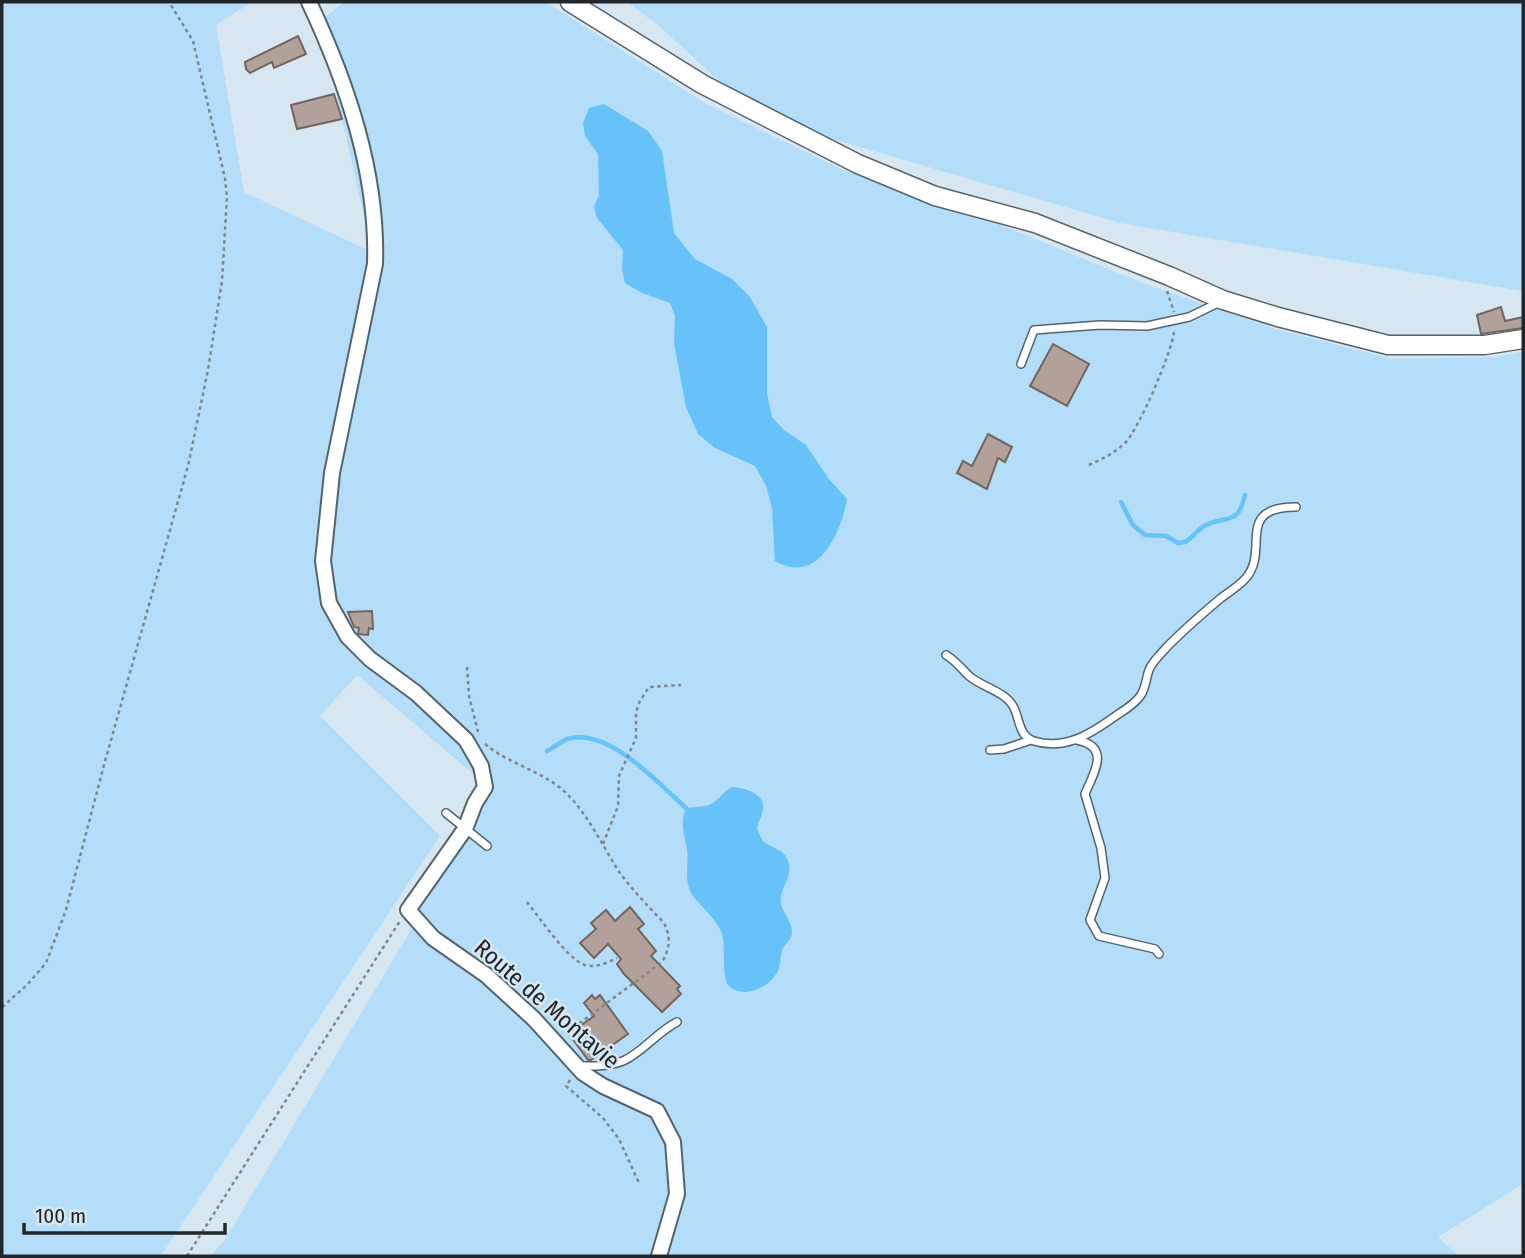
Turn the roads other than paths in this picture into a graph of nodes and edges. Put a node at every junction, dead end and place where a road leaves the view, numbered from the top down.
1 (309, 2) edge
2 (570, 2) edge
3 (1223, 300) junction
4 (1523, 339) edge
5 (1021, 364) dead end
6 (1296, 507) dead end
7 (946, 655) dead end
8 (1031, 740) junction
9 (1076, 740) junction
10 (990, 750) dead end
11 (446, 813) dead end
12 (465, 830) junction
13 (486, 846) dead end
14 (1159, 954) dead end
15 (677, 1022) dead end
16 (578, 1066) junction
17 (659, 1256) edge

1 - 12 street
2 - 3 street
3 - 4 street
3 - 5 lane
6 - 9 lane
7 - 8 lane
8 - 9 lane
8 - 10 lane
9 - 14 lane
11 - 12 lane
12 - 13 lane
12 - 16 street, Route de Montavie
15 - 16 lane
16 - 17 street, Route de Montavie

